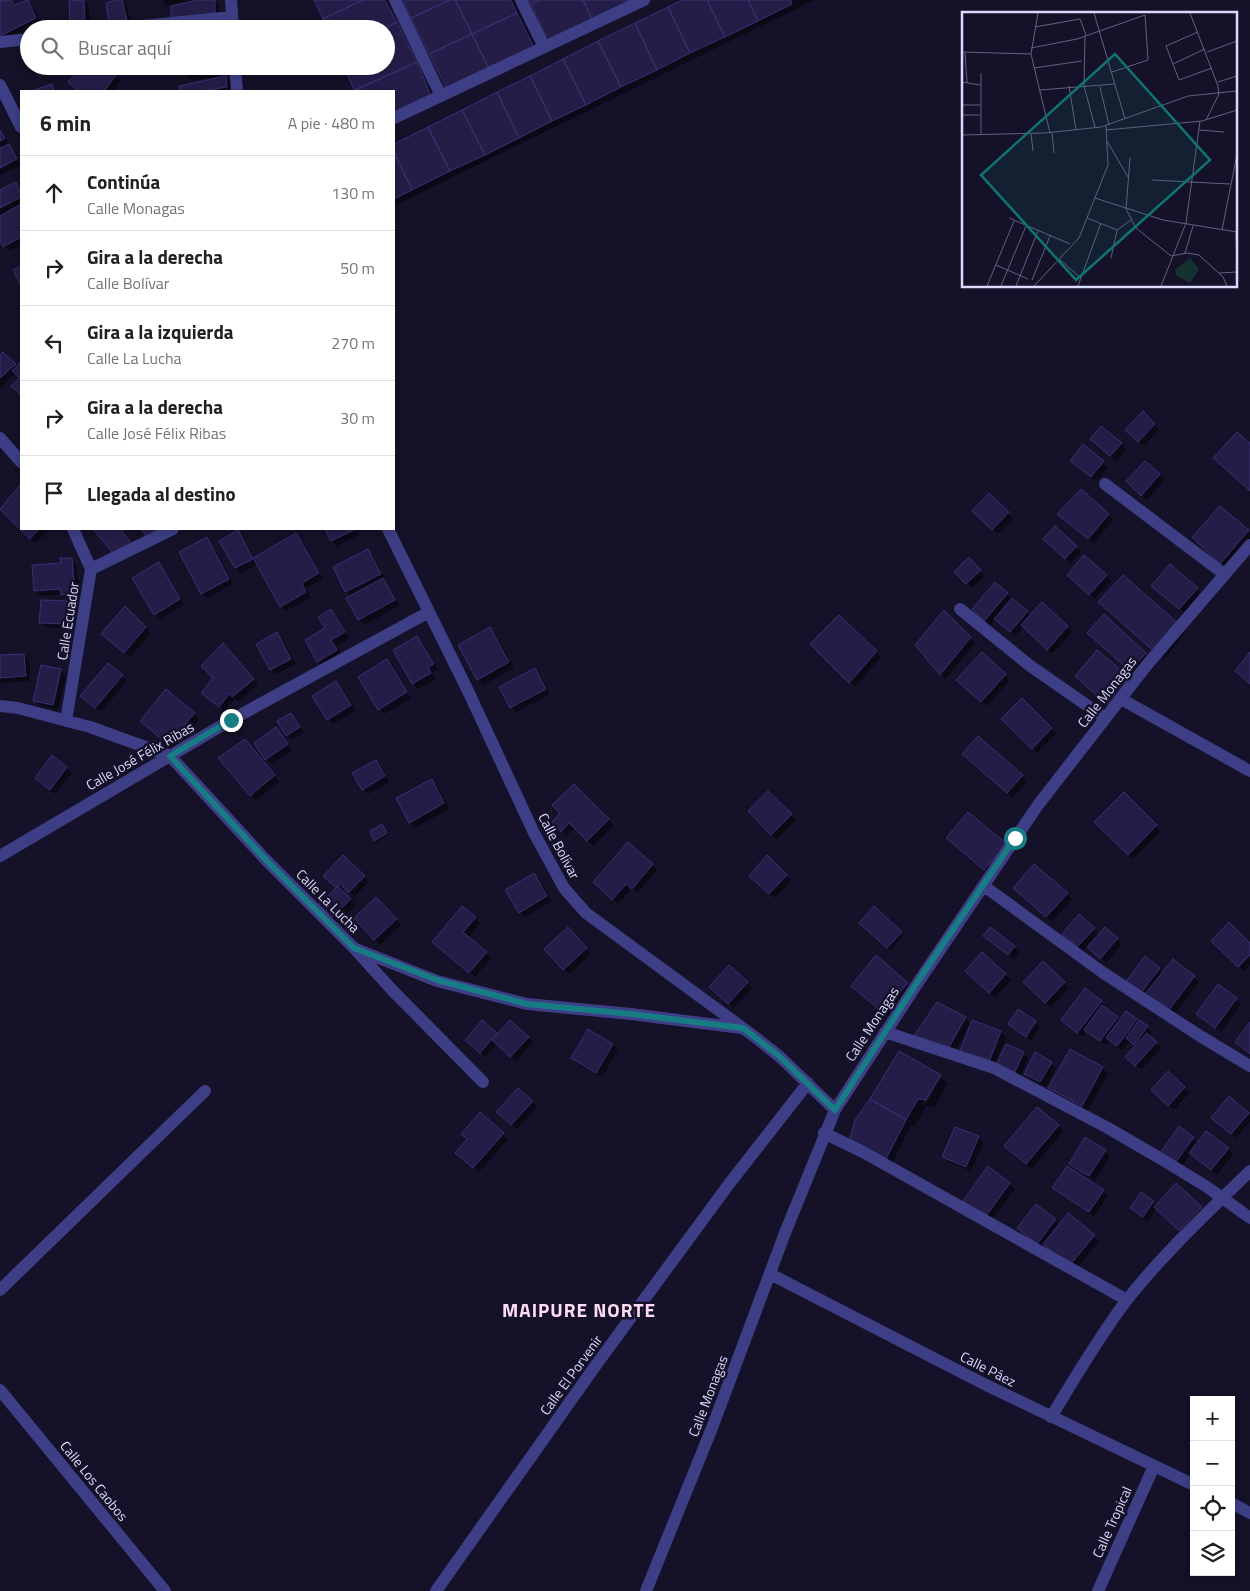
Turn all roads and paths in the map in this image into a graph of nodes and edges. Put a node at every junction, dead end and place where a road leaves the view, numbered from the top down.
1 (232, 0) edge
2 (395, 0) edge
3 (521, 0) edge
4 (644, 0) edge
5 (233, 20) edge
6 (20, 40) edge
7 (0, 42) edge
8 (544, 47) junction
9 (236, 75) edge
10 (0, 85) edge
11 (237, 90) edge
12 (441, 96) junction
13 (395, 118) edge
14 (20, 125) edge
15 (0, 438) edge
16 (20, 461) edge
17 (1105, 484) dead end
18 (73, 530) edge
19 (171, 530) edge
20 (388, 530) edge
21 (1250, 545) edge
22 (91, 569) junction
23 (1224, 574) junction
24 (960, 609) dead end
25 (428, 612) junction
26 (1121, 699) junction
27 (0, 706) edge
28 (1105, 718) junction
29 (66, 721) junction
30 (170, 756) junction
31 (1250, 771) edge
32 (0, 856) edge
33 (984, 886) junction
34 (354, 948) junction
35 (743, 1028) junction
36 (885, 1032) junction
37 (1250, 1066) edge
38 (483, 1082) dead end
39 (808, 1083) junction
40 (205, 1091) dead end
41 (835, 1110) junction
42 (824, 1133) junction
43 (1250, 1171) edge
44 (1222, 1198) junction
45 (1250, 1218) edge
46 (770, 1274) junction
47 (0, 1290) edge
48 (1127, 1300) junction
49 (0, 1390) edge
50 (1051, 1417) junction
51 (1154, 1466) junction
52 (1190, 1483) edge
53 (1235, 1506) edge
54 (1250, 1512) edge
55 (165, 1591) edge
56 (436, 1591) edge
57 (646, 1591) edge
58 (1098, 1591) edge

1 - 5 street
2 - 12 street
3 - 8 street
4 - 8 street
6 - 7 street
8 - 12 street
9 - 11 street
10 - 14 street
12 - 13 street
15 - 16 street
17 - 23 street
18 - 22 street, Calle Ecuador
19 - 22 street
20 - 25 street, Calle Bolívar
21 - 23 street, Calle Monagas
22 - 29 street, Calle Ecuador
23 - 26 street, Calle Monagas
24 - 28 street
25 - 30 street, Calle José Félix Ribas
25 - 35 street, Calle Bolívar
26 - 28 street, Calle Monagas
26 - 31 street
27 - 29 street, Calle La Lucha
28 - 33 street, Calle Monagas
29 - 30 street, Calle La Lucha
30 - 32 street, Calle José Félix Ribas
30 - 34 street, Calle La Lucha
33 - 36 street, Calle Monagas
33 - 37 street
34 - 35 street, Calle La Lucha
34 - 38 street
35 - 39 street, Calle Bolívar
36 - 41 street, Calle Monagas
36 - 44 street
39 - 41 street, Calle Bolívar
39 - 56 street, Calle El Porvenir
40 - 47 street
41 - 42 street, Calle Monagas
42 - 46 street, Calle Monagas
42 - 48 street
43 - 44 street
44 - 45 street
44 - 48 street
46 - 50 street, Calle Páez
46 - 57 street, Calle Monagas
48 - 50 street
49 - 55 street, Calle Los Caobos
50 - 51 street, Calle Páez
51 - 52 street, Calle Páez
51 - 58 street, Calle Tropical
53 - 54 street

